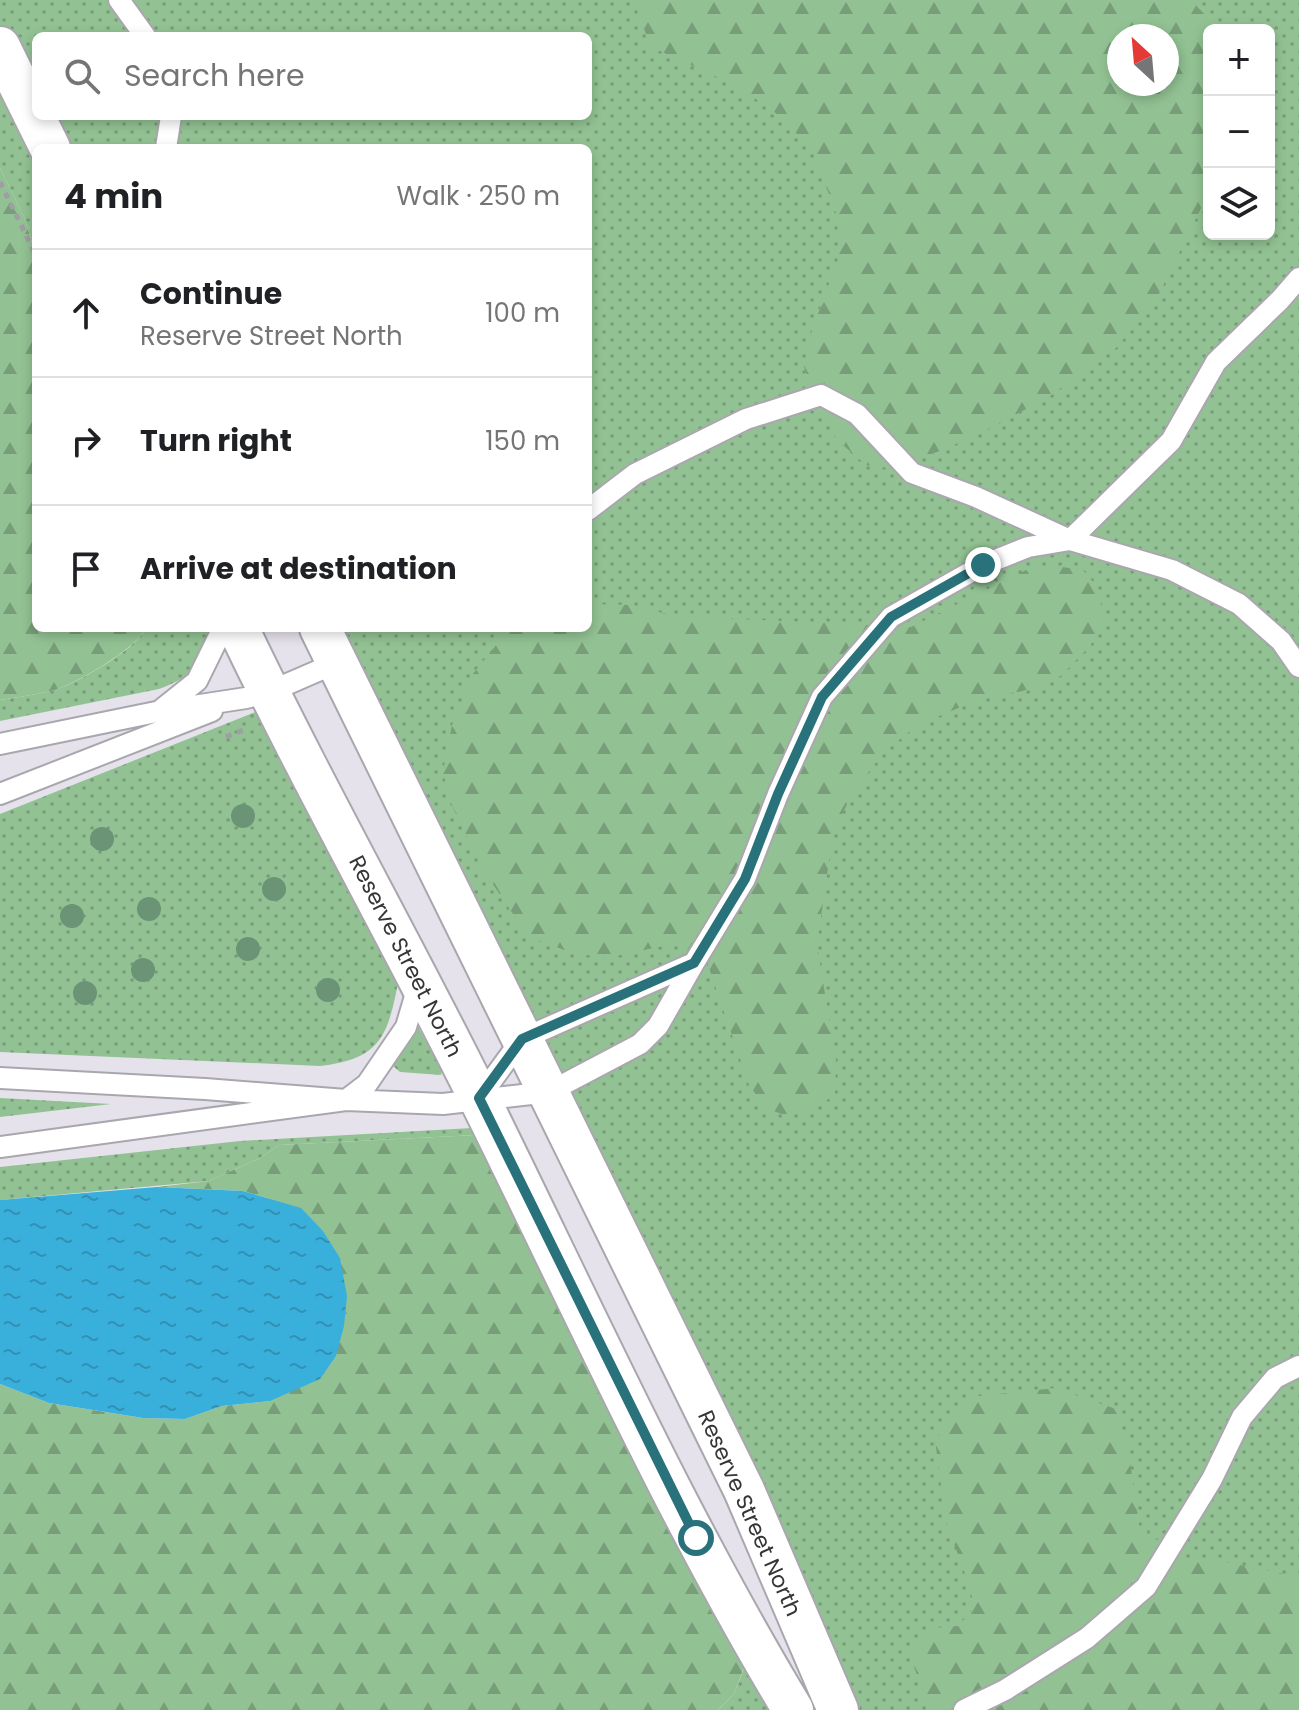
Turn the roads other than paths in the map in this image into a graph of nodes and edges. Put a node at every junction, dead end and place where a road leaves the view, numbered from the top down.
1 (119, 0) edge
2 (142, 32) edge
3 (0, 47) edge
4 (32, 112) edge
5 (36, 120) edge
6 (170, 120) edge
7 (48, 144) edge
8 (167, 144) edge
9 (1299, 278) edge
10 (592, 507) edge
11 (1070, 540) junction
12 (221, 632) edge
13 (239, 632) edge
14 (328, 646) edge
15 (1299, 667) edge
16 (257, 695) junction
17 (161, 711) junction
18 (0, 744) edge
19 (0, 794) edge
20 (694, 963) junction
21 (420, 979) junction
22 (522, 1039) junction
23 (0, 1078) edge
24 (549, 1092) junction
25 (479, 1098) junction
26 (346, 1100) junction
27 (0, 1147) edge
28 (1299, 1366) edge
29 (793, 1710) edge
30 (838, 1710) edge
31 (964, 1710) edge

1 - 2 lane
3 - 4 street
5 - 7 street
6 - 8 lane
9 - 11 lane
10 - 11 lane
11 - 15 lane
11 - 20 lane
12 - 17 lane
13 - 16 street, Reserve Street North
14 - 16 lane
14 - 22 street, Reserve Street North
16 - 17 lane
16 - 19 lane
16 - 21 street, Reserve Street North
17 - 18 lane
20 - 22 lane
20 - 24 lane
21 - 25 street, Reserve Street North
21 - 26 lane
22 - 24 street, Reserve Street North
22 - 25 lane
23 - 26 lane
24 - 25 lane
24 - 30 street, Reserve Street North
25 - 26 lane
25 - 29 street, Reserve Street North
26 - 27 lane
28 - 31 lane

